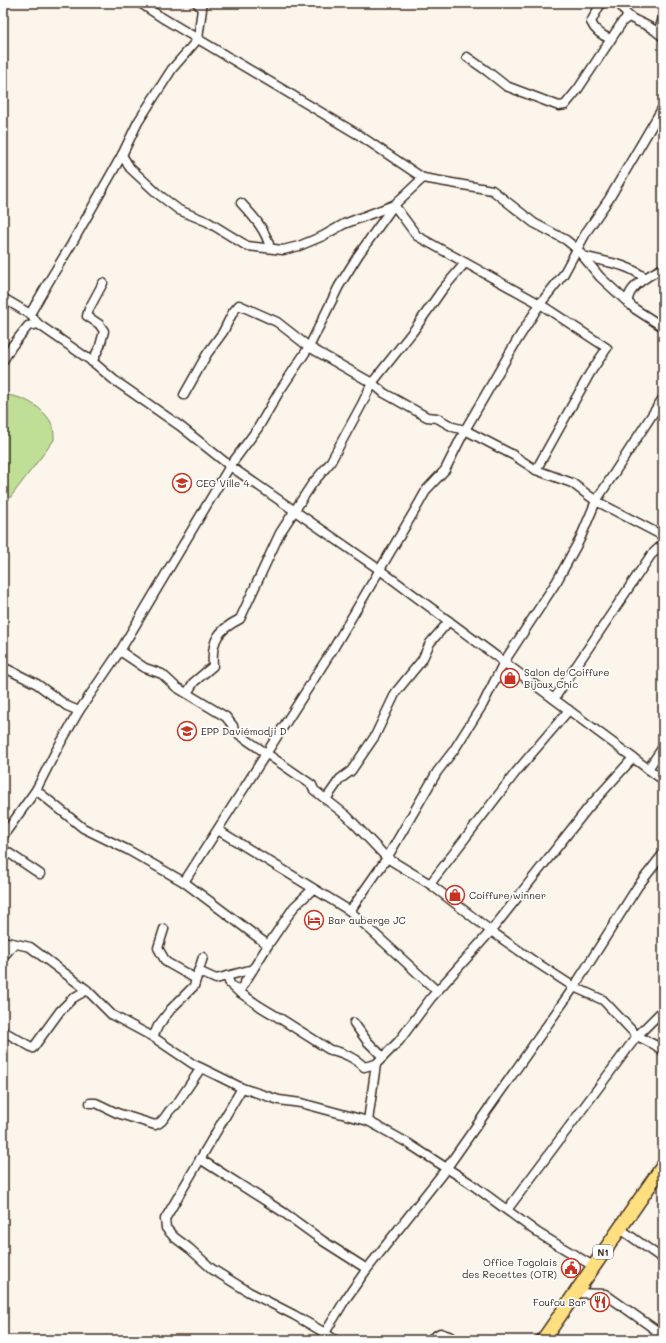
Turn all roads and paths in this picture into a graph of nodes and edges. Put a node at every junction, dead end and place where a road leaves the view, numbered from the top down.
1 (140, 3) edge
2 (197, 3) edge
3 (601, 3) edge
4 (620, 3) edge
5 (629, 17) junction
6 (663, 18) edge
7 (661, 35) edge
8 (198, 39) junction
9 (611, 39) junction
10 (467, 57) dead end
11 (663, 107) edge
12 (122, 155) junction
13 (423, 178) junction
14 (241, 203) dead end
15 (394, 205) junction
16 (270, 248) junction
17 (580, 252) junction
18 (465, 263) junction
19 (663, 268) edge
20 (645, 278) junction
21 (103, 283) dead end
22 (3, 298) edge
23 (628, 303) junction
24 (540, 304) junction
25 (30, 314) junction
26 (38, 324) junction
27 (663, 327) edge
28 (309, 347) junction
29 (3, 361) edge
30 (92, 362) junction
31 (372, 382) junction
32 (184, 395) dead end
33 (663, 398) edge
34 (465, 430) junction
35 (230, 466) junction
36 (536, 470) junction
37 (596, 501) junction
38 (295, 511) junction
39 (663, 536) edge
40 (663, 544) edge
41 (380, 570) junction
42 (449, 621) junction
43 (120, 651) junction
44 (504, 662) junction
45 (3, 667) edge
46 (187, 693) junction
47 (554, 699) junction
48 (569, 710) junction
49 (79, 711) junction
50 (663, 747) edge
51 (267, 754) junction
52 (633, 758) junction
53 (648, 769) junction
54 (663, 780) edge
55 (36, 790) junction
56 (326, 799) junction
57 (218, 830) junction
58 (3, 836) edge
59 (3, 849) edge
60 (663, 854) edge
61 (387, 858) junction
62 (40, 874) dead end
63 (184, 882) junction
64 (430, 884) junction
65 (313, 889) junction
66 (350, 912) junction
67 (164, 929) dead end
68 (491, 931) junction
69 (3, 941) edge
70 (14, 944) junction
71 (268, 945) junction
72 (3, 957) edge
73 (203, 957) dead end
74 (253, 969) junction
75 (197, 975) junction
76 (227, 976) junction
77 (574, 987) junction
78 (87, 990) junction
79 (437, 991) junction
80 (239, 992) junction
81 (663, 1010) edge
82 (354, 1023) dead end
83 (3, 1031) edge
84 (638, 1036) junction
85 (153, 1038) junction
86 (663, 1051) edge
87 (383, 1057) junction
88 (376, 1064) junction
89 (201, 1068) junction
90 (242, 1088) junction
91 (90, 1103) dead end
92 (368, 1121) junction
93 (200, 1159) junction
94 (663, 1166) edge
95 (446, 1168) junction
96 (507, 1210) junction
97 (619, 1228) junction
98 (663, 1259) edge
99 (593, 1266) junction
100 (367, 1269) junction
101 (575, 1293) junction
102 (660, 1333) edge
103 (323, 1336) edge
104 (335, 1340) edge
105 (429, 1340) edge
106 (456, 1340) edge
107 (543, 1340) edge
108 (652, 1340) edge

1 - 8 street
2 - 8 street
3 - 9 street
4 - 5 street
5 - 7 street
5 - 9 street
6 - 7 street
8 - 12 street
8 - 13 street
9 - 10 street
11 - 17 street
12 - 16 street
12 - 25 street
13 - 15 street
13 - 17 street
14 - 16 street
15 - 16 street
15 - 18 street
15 - 28 street
17 - 20 street
17 - 23 street
17 - 24 street
18 - 24 street
18 - 31 street
19 - 20 street
20 - 23 street
21 - 30 street
22 - 25 street
23 - 27 street
24 - 34 street
24 - 36 street
25 - 26 street
26 - 29 street
26 - 30 street
28 - 31 street
28 - 32 street
28 - 35 street
30 - 35 street
31 - 34 street
31 - 38 street
33 - 37 street
34 - 36 street
34 - 41 street
35 - 38 street
35 - 43 street
36 - 37 street
37 - 39 street
37 - 44 street
38 - 41 street
38 - 46 street
40 - 47 street
41 - 42 street
41 - 51 street
42 - 44 street
42 - 56 street
43 - 46 street
43 - 49 street
44 - 47 street
44 - 61 street
45 - 49 street
46 - 51 street
47 - 48 street
48 - 52 street
48 - 64 street
49 - 55 street
50 - 53 street
51 - 56 street
51 - 57 street
52 - 53 street
52 - 68 street
53 - 54 street
55 - 58 street
55 - 63 street
56 - 61 street
57 - 63 street
57 - 65 street
59 - 62 street
60 - 77 street
61 - 64 street
61 - 66 street
63 - 71 street
64 - 68 street
65 - 66 street
65 - 71 street
66 - 79 street
67 - 75 street
68 - 77 street
68 - 79 street
69 - 70 street
70 - 72 street
70 - 78 street
71 - 74 street
73 - 75 street
74 - 76 street
74 - 80 street
75 - 76 street
75 - 85 street
76 - 80 street
77 - 84 street
77 - 95 street
78 - 83 street
78 - 85 street
79 - 87 street
80 - 88 street
81 - 84 street
82 - 87 street
84 - 86 street
84 - 96 street
85 - 89 street
87 - 88 street
88 - 92 street
89 - 90 street
89 - 91 street
90 - 92 street
90 - 93 street
92 - 95 street
93 - 100 street
93 - 103 street
94 - 97 highway, N1
95 - 96 street
95 - 100 street
96 - 99 street
97 - 98 street
97 - 99 highway, N1
99 - 101 highway, N1
100 - 103 street
101 - 102 street
101 - 107 highway, N1
102 - 108 street
103 - 104 street
105 - 106 street

